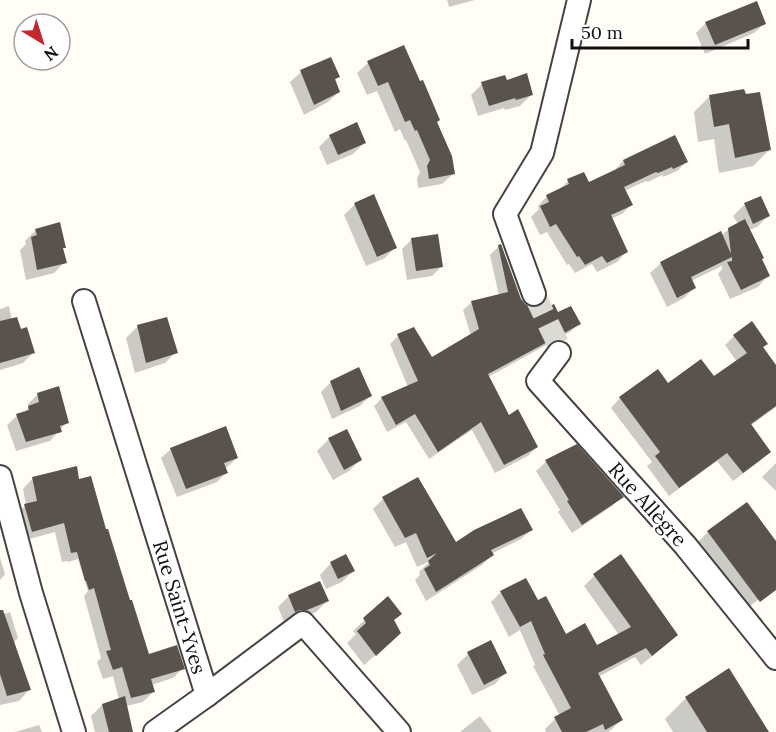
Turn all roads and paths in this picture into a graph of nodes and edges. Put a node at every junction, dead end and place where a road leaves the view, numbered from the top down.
1 (579, 0) edge
2 (534, 294) tunnel mouth
3 (84, 301) dead end
4 (560, 353) dead end
5 (0, 477) edge
6 (776, 658) edge
7 (207, 695) junction
8 (74, 732) edge
9 (155, 732) edge
10 (399, 732) edge

1 - 2 street
3 - 7 street, Rue Saint-Yves
4 - 6 street, Rue Allègre
5 - 8 street
7 - 9 street
7 - 10 street, Rue Saint-Yves

